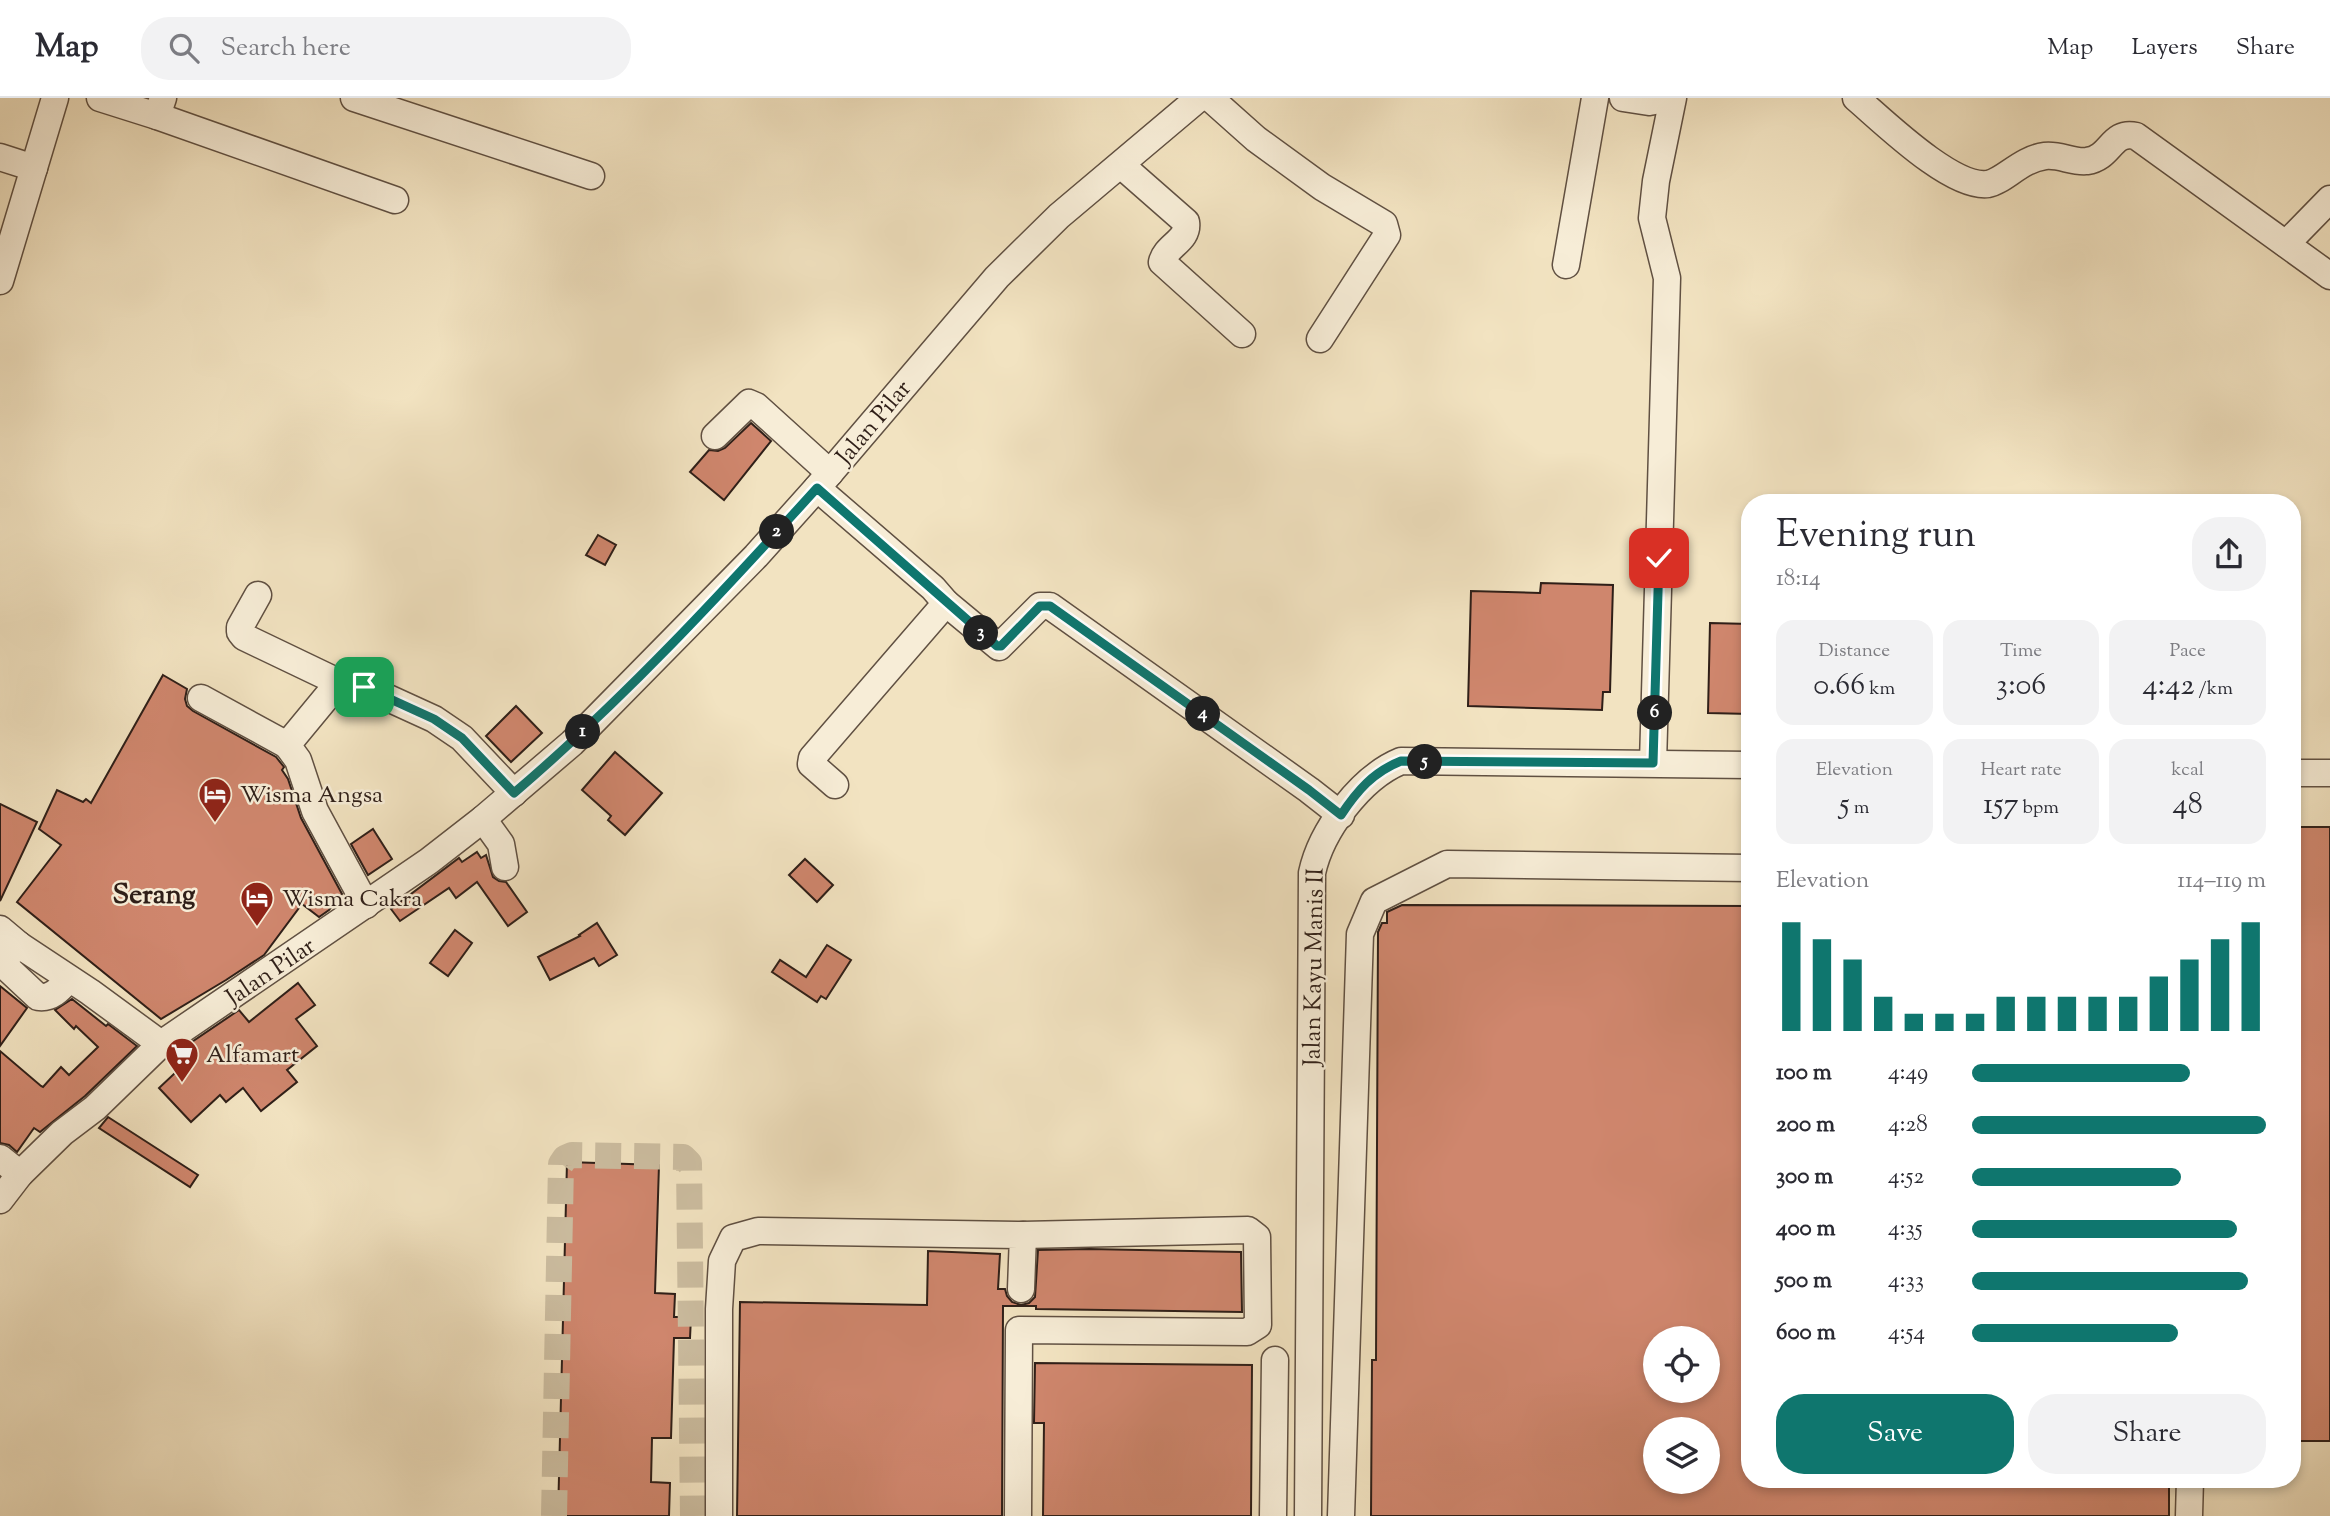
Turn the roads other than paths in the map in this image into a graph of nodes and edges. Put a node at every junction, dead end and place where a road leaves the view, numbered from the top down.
1 (55, 98) edge
2 (100, 98) edge
3 (354, 98) edge
4 (1199, 98) edge
5 (1210, 98) edge
6 (1595, 98) edge
7 (1623, 98) edge
8 (1672, 98) edge
9 (1856, 98) edge
10 (160, 107) edge
11 (0, 157) edge
12 (1121, 165) junction
13 (34, 168) junction
14 (591, 176) dead end
15 (2330, 199) edge
16 (395, 200) dead end
17 (2286, 244) junction
18 (4, 250) edge
19 (1566, 265) dead end
20 (2330, 276) edge
21 (0, 281) edge
22 (1242, 334) dead end
23 (1321, 339) dead end
24 (715, 436) dead end
25 (824, 480) junction
26 (258, 595) dead end
27 (946, 603) junction
28 (336, 681) junction
29 (201, 698) dead end
30 (286, 745) junction
31 (1653, 763) junction
32 (1741, 765) edge
33 (2301, 773) edge
34 (2330, 773) edge
35 (835, 785) dead end
36 (514, 793) junction
37 (1341, 815) junction
38 (483, 819) junction
39 (505, 867) dead end
40 (1741, 868) edge
41 (366, 905) junction
42 (9, 937) edge
43 (161, 1044) junction
44 (10, 1166) edge
45 (0, 1200) edge
46 (1023, 1235) junction
47 (1020, 1308) junction
48 (1275, 1360) dead end
49 (2190, 1488) edge
50 (719, 1516) edge
51 (1018, 1516) edge
52 (1273, 1516) edge
53 (1308, 1516) edge
54 (1341, 1516) edge
55 (2189, 1516) edge

1 - 13 street
2 - 10 street
3 - 14 street
4 - 12 street, Jalan Pilar
5 - 23 street
6 - 19 street
7 - 8 street
8 - 31 street
9 - 17 street
10 - 16 street
11 - 13 street
12 - 22 street
12 - 25 street, Jalan Pilar
13 - 18 street
15 - 17 street
17 - 20 street
18 - 21 street
24 - 25 street
25 - 27 street
25 - 36 street, Jalan Pilar
26 - 28 street
27 - 35 street
27 - 37 street
28 - 30 street
28 - 36 street
29 - 30 street
30 - 41 street
31 - 32 street, Jalan Kayu Manis II
31 - 37 street, Jalan Kayu Manis II
33 - 34 street
36 - 38 street, Jalan Pilar
37 - 53 street, Jalan Kayu Manis II
38 - 39 street
38 - 41 street, Jalan Pilar
40 - 54 street
41 - 43 street, Jalan Pilar
42 - 43 street
43 - 44 street, Jalan Pilar
44 - 45 street, Jalan Pilar
46 - 47 street
46 - 47 street
46 - 50 street
47 - 51 street
48 - 52 street
49 - 55 street

